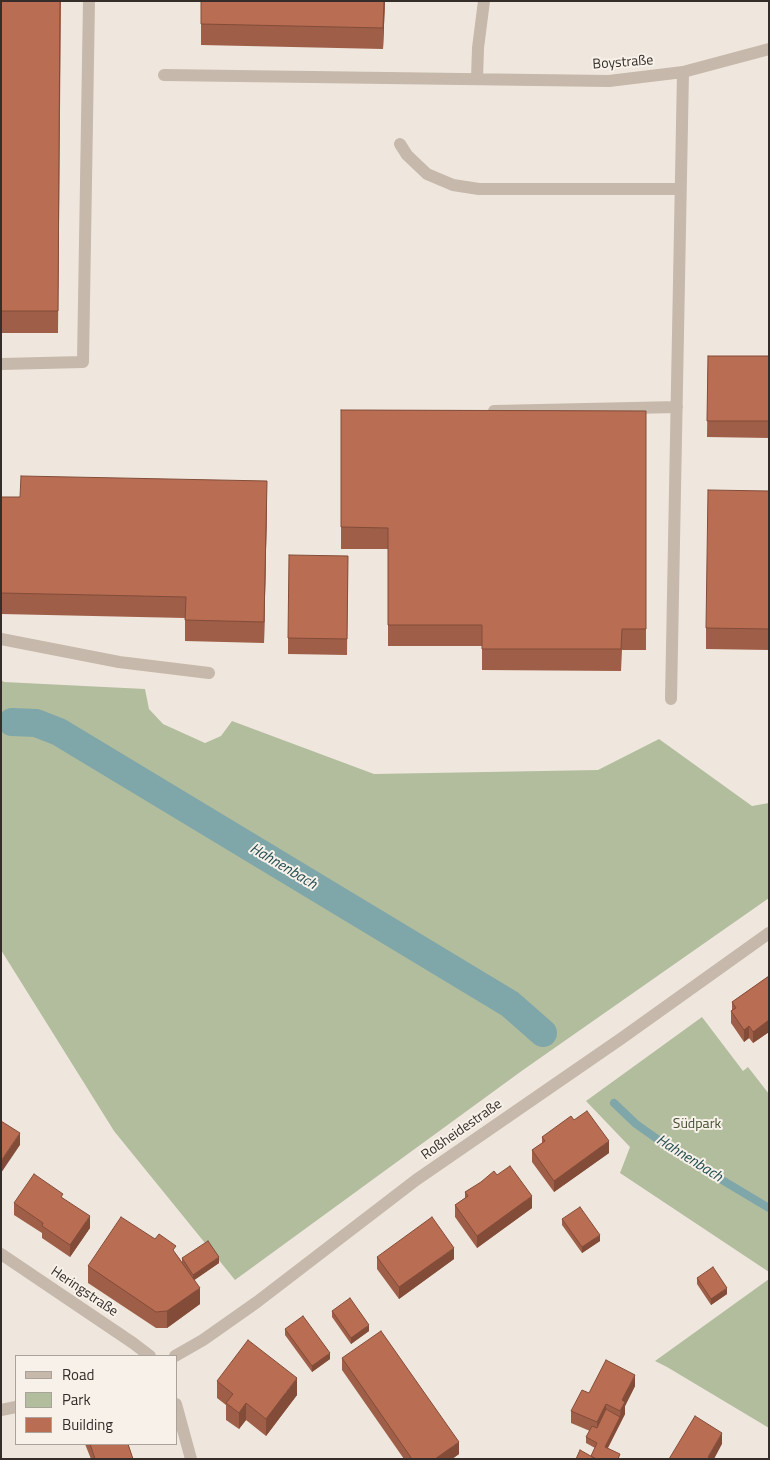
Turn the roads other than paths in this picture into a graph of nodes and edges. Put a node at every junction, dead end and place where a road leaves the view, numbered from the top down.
1 (89, 1) edge
2 (484, 1) edge
3 (769, 49) edge
4 (682, 72) junction
5 (164, 75) dead end
6 (477, 79) junction
7 (400, 144) dead end
8 (680, 189) junction
9 (1, 364) edge
10 (677, 407) junction
11 (480, 412) edge
12 (1, 639) edge
13 (209, 673) dead end
14 (671, 699) dead end
15 (769, 933) edge
16 (1, 1254) edge
17 (149, 1355) edge
18 (177, 1355) edge
19 (15, 1407) edge
20 (1, 1410) edge
21 (178, 1411) edge
22 (191, 1459) edge

1 - 9 street
2 - 6 street
3 - 4 street, Boystraße
4 - 6 street, Boystraße
4 - 8 street
5 - 6 street, Boystraße
7 - 8 street
8 - 10 street
10 - 11 street
10 - 14 street
12 - 13 street
15 - 18 street, Roßheidestraße
16 - 17 street, Heringstraße
19 - 20 street
21 - 22 street

